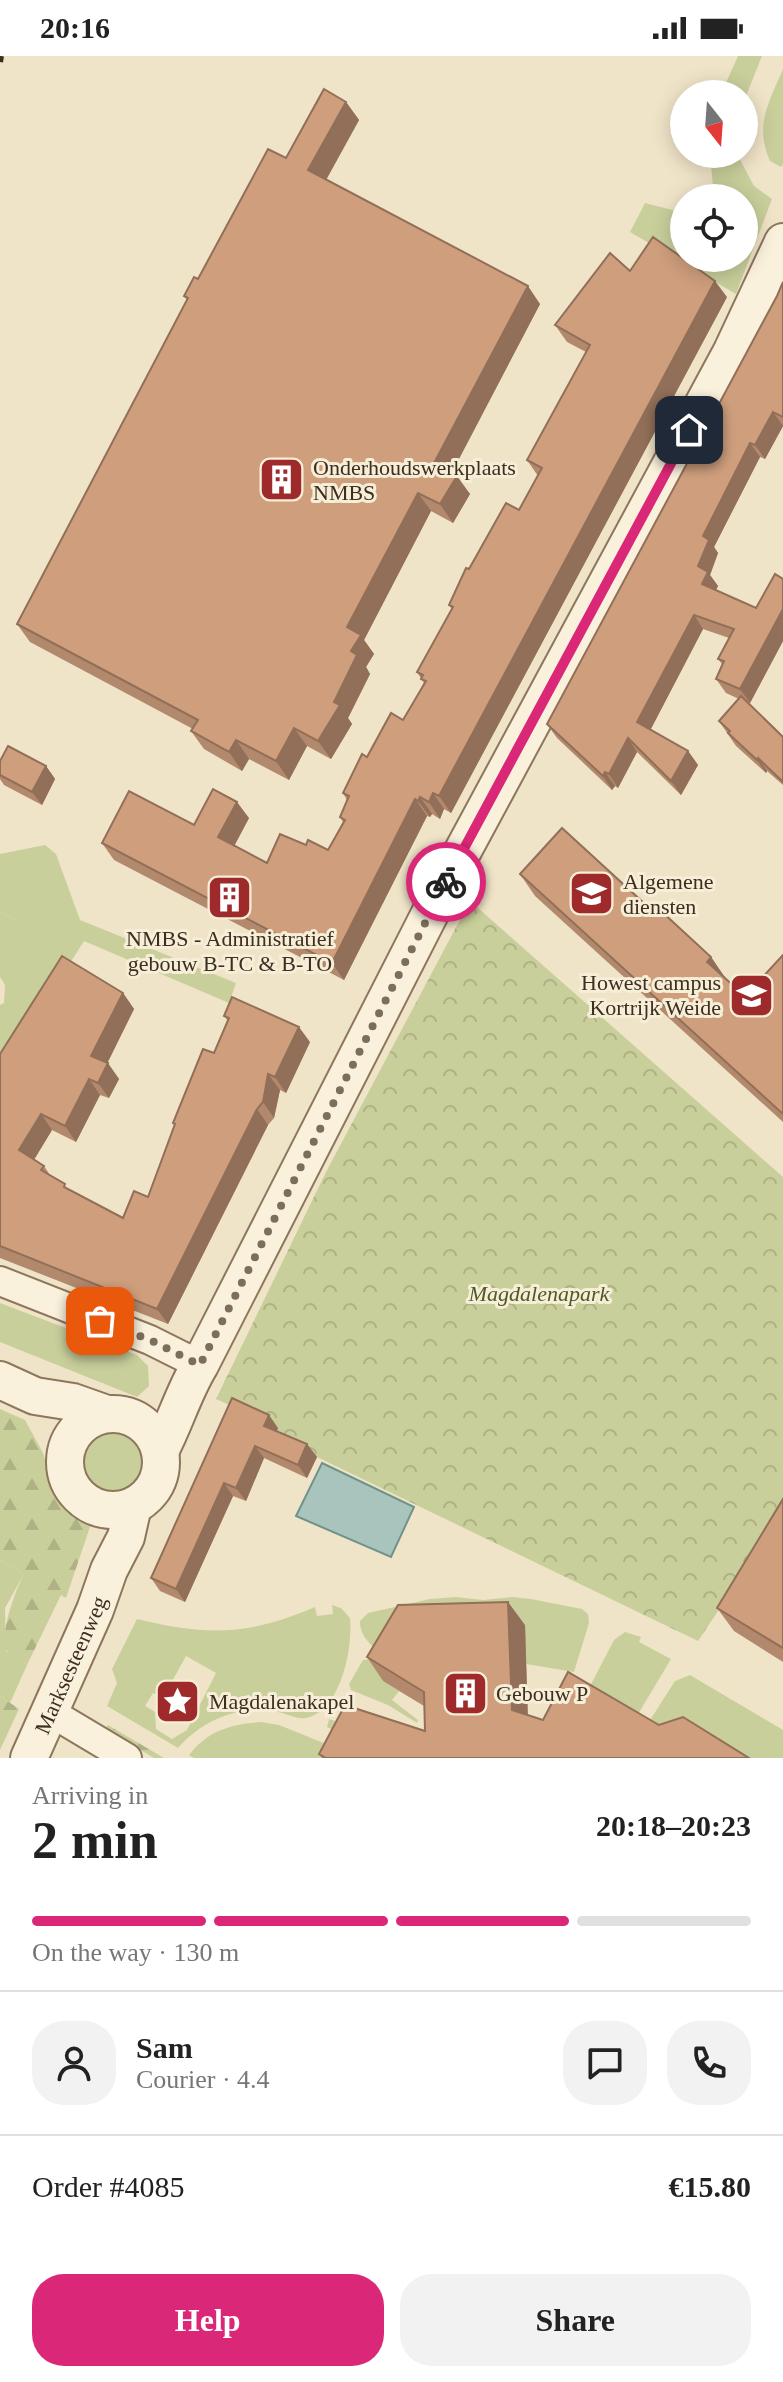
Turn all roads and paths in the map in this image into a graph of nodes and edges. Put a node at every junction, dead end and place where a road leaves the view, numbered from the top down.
1 (783, 242) edge
2 (0, 1281) edge
3 (193, 1377) junction
4 (0, 1380) edge
5 (35, 1396) junction
6 (123, 1417) junction
7 (69, 1442) junction
8 (160, 1451) junction
9 (118, 1508) junction
10 (50, 1712) junction
11 (29, 1758) edge
12 (127, 1758) edge

1 - 3 street
2 - 3 street
3 - 6 street
3 - 8 street
4 - 5 street
5 - 6 street
5 - 7 street
6 - 7 street
6 - 8 street
7 - 9 street
8 - 9 street
9 - 10 street, Marksesteenweg
10 - 11 street, Marksesteenweg
10 - 12 street

